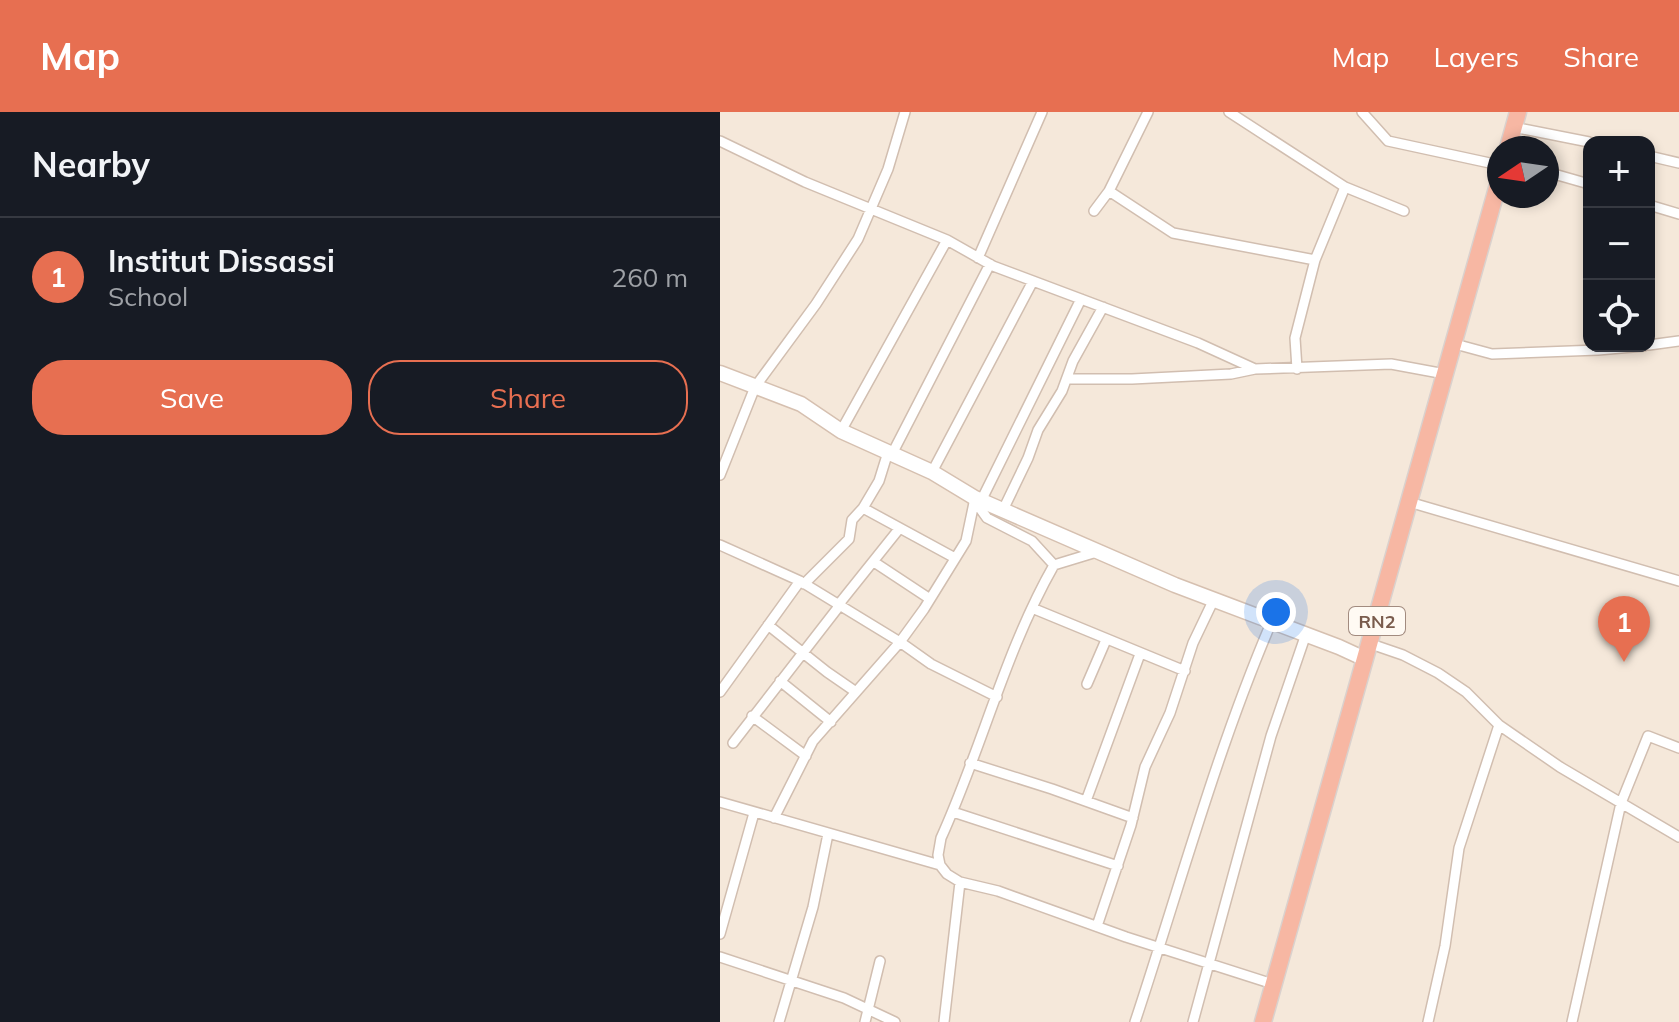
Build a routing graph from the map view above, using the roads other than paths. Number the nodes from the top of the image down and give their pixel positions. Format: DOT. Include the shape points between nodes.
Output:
graph roads {
  1 [pos="905,112"];
  2 [pos="1042,112"];
  3 [pos="1148,112"];
  4 [pos="1229,112"];
  5 [pos="1362,112"];
  6 [pos="1516,120"];
  7 [pos="1583,140"];
  8 [pos="720,141"];
  9 [pos="1655,157"];
  10 [pos="1487,162"];
  11 [pos="1679,163"];
  12 [pos="1559,175"];
  13 [pos="1583,182"];
  14 [pos="1345,187"];
  15 [pos="1109,191"];
  16 [pos="1655,207"];
  17 [pos="1492,208"];
  18 [pos="871,210"];
  19 [pos="1094,211"];
  20 [pos="1404,211"];
  21 [pos="1679,214"];
  22 [pos="947,240"];
  23 [pos="978,258"];
  24 [pos="1315,260"];
  25 [pos="990,264"];
  26 [pos="1033,281"];
  27 [pos="1081,299"];
  28 [pos="1103,307"];
  29 [pos="1679,341"];
  30 [pos="1455,344"];
  31 [pos="1655,345"];
  32 [pos="1583,351"];
  33 [pos="1255,369"];
  34 [pos="1297,369"];
  35 [pos="720,373"];
  36 [pos="1445,374"];
  37 [pos="1068,379"];
  38 [pos="755,387"];
  39 [pos="841,431"];
  40 [pos="890,453"];
  41 [pos="932,472"];
  42 [pos="720,475"];
  43 [pos="977,500"];
  44 [pos="1409,502"];
  45 [pos="863,508"];
  46 [pos="1003,510"];
  47 [pos="899,529"];
  48 [pos="720,545"];
  49 [pos="1100,551"];
  50 [pos="955,558"];
  51 [pos="874,562"];
  52 [pos="1054,565"];
  53 [pos="1679,581"];
  54 [pos="802,583"];
  55 [pos="930,599"];
  56 [pos="1214,599"];
  57 [pos="840,605"];
  58 [pos="1032,608"];
  59 [pos="1271,623"];
  60 [pos="768,625"];
  61 [pos="1306,634"];
  62 [pos="1106,640"];
  63 [pos="900,642"];
  64 [pos="1368,652"];
  65 [pos="803,653"];
  66 [pos="1140,654"];
  67 [pos="1185,671"];
  68 [pos="780,681"];
  69 [pos="1087,684"];
  70 [pos="720,692"];
  71 [pos="856,692"];
  72 [pos="997,697"];
  73 [pos="752,716"];
  74 [pos="831,722"];
  75 [pos="1499,725"];
  76 [pos="733,743"];
  77 [pos="1679,748"];
  78 [pos="806,756"];
  79 [pos="970,763"];
  80 [pos="1086,801"];
  81 [pos="720,802"];
  82 [pos="1621,803"];
  83 [pos="953,812"];
  84 [pos="754,813"];
  85 [pos="774,818"];
  86 [pos="1133,818"];
  87 [pos="828,834"];
  88 [pos="1679,837"];
  89 [pos="940,865"];
  90 [pos="1118,866"];
  91 [pos="960,882"];
  92 [pos="1097,926"];
  93 [pos="720,934"];
  94 [pos="1160,948"];
  95 [pos="720,957"];
  96 [pos="880,961"];
  97 [pos="1209,965"];
  98 [pos="793,981"];
  99 [pos="1273,984"];
  100 [pos="868,1010"];
  101 [pos="779,1022"];
  102 [pos="865,1022"];
  103 [pos="895,1022"];
  104 [pos="944,1022"];
  105 [pos="1135,1022"];
  106 [pos="1193,1022"];
  107 [pos="1263,1022"];
  108 [pos="1428,1022"];
  109 [pos="1572,1022"];
  1 -- 18 [label="street"];
  2 -- 23 [label="street"];
  3 -- 15 [label="street"];
  4 -- 14 [label="street"];
  5 -- 10 [label="street" via="1388,141"];
  6 -- 7 [label="street"];
  8 -- 18 [label="street"];
  9 -- 11 [label="street"];
  12 -- 13 [label="street"];
  14 -- 20 [label="street"];
  14 -- 24 [label="street"];
  15 -- 19 [label="street"];
  15 -- 24 [label="street" via="1173,233"];
  16 -- 21 [label="street"];
  17 -- 30 [label="highway, RN2"];
  18 -- 22 [label="street"];
  18 -- 38 [label="street" via="816,304"];
  22 -- 23 [label="street"];
  22 -- 39 [label="street"];
  23 -- 25 [label="street"];
  24 -- 34 [label="street" via="1295,338"];
  25 -- 26 [label="street"];
  25 -- 40 [label="street"];
  26 -- 27 [label="street"];
  26 -- 41 [label="street"];
  27 -- 28 [label="street"];
  27 -- 43 [label="street"];
  28 -- 33 [label="street"];
  28 -- 37 [label="street"];
  29 -- 31 [label="street"];
  30 -- 32 [label="street" via="1492,354"];
  30 -- 36 [label="highway, RN2"];
  33 -- 34 [label="street"];
  33 -- 37 [label="street"];
  34 -- 36 [label="street" via="1391,364"];
  35 -- 38 [label="street"];
  36 -- 44 [label="highway, RN2"];
  37 -- 46 [label="street" via="1038,430"];
  38 -- 39 [label="street" via="801,404"];
  38 -- 42 [label="street"];
  39 -- 40 [label="street"];
  40 -- 41 [label="street"];
  40 -- 45 [label="street"];
  41 -- 43 [label="street"];
  43 -- 46 [label="street"];
  43 -- 50 [label="street" via="966,541"];
  43 -- 52 [label="street" via="987,518 1032,541"];
  44 -- 53 [label="street"];
  44 -- 64 [label="highway, RN2"];
  45 -- 47 [label="street"];
  45 -- 54 [label="street" via="852,520 849,539"];
  46 -- 49 [label="street"];
  47 -- 50 [label="street"];
  47 -- 51 [label="street"];
  48 -- 54 [label="street"];
  49 -- 52 [label="street"];
  49 -- 56 [label="street"];
  50 -- 55 [label="street"];
  51 -- 55 [label="street"];
  51 -- 57 [label="street"];
  52 -- 58 [label="street"];
  54 -- 57 [label="street"];
  54 -- 60 [label="street"];
  55 -- 63 [label="street"];
  56 -- 59 [label="street"];
  56 -- 67 [label="street"];
  57 -- 63 [label="street"];
  57 -- 65 [label="street"];
  58 -- 62 [label="street"];
  58 -- 72 [label="street"];
  59 -- 61 [label="street"];
  59 -- 94 [label="street" via="1197,827"];
  60 -- 65 [label="street"];
  60 -- 70 [label="street"];
  61 -- 64 [label="street"];
  61 -- 97 [label="street" via="1271,736"];
  62 -- 66 [label="street"];
  62 -- 69 [label="street"];
  63 -- 71 [label="street"];
  63 -- 72 [label="street"];
  64 -- 75 [label="street" via="1403,655 1438,673"];
  64 -- 99 [label="highway, RN2"];
  65 -- 68 [label="street"];
  65 -- 71 [label="street"];
  66 -- 67 [label="street"];
  66 -- 80 [label="street"];
  67 -- 86 [label="street" via="1145,767"];
  68 -- 73 [label="street"];
  68 -- 74 [label="street"];
  71 -- 74 [label="street"];
  72 -- 79 [label="street"];
  73 -- 76 [label="street"];
  73 -- 78 [label="street"];
  74 -- 78 [label="street"];
  75 -- 82 [label="street"];
  75 -- 108 [label="street" via="1459,848"];
  77 -- 82 [label="street" via="1648,736"];
  78 -- 85 [label="street"];
  79 -- 80 [label="street"];
  79 -- 83 [label="street"];
  80 -- 86 [label="street"];
  81 -- 84 [label="street"];
  82 -- 88 [label="street"];
  82 -- 109 [label="street"];
  83 -- 89 [label="street" via="941,838"];
  83 -- 90 [label="street"];
  84 -- 85 [label="street"];
  84 -- 93 [label="street"];
  85 -- 87 [label="street"];
  86 -- 90 [label="street"];
  87 -- 89 [label="street"];
  87 -- 98 [label="street"];
  89 -- 91 [label="street"];
  90 -- 92 [label="street"];
  91 -- 92 [label="street"];
  91 -- 104 [label="street"];
  92 -- 94 [label="street"];
  94 -- 97 [label="street"];
  94 -- 105 [label="street"];
  95 -- 98 [label="street"];
  96 -- 100 [label="street"];
  97 -- 99 [label="street"];
  97 -- 106 [label="street"];
  98 -- 100 [label="street"];
  98 -- 101 [label="street"];
  99 -- 107 [label="highway, RN2"];
  100 -- 102 [label="street"];
  100 -- 103 [label="street"];
}
